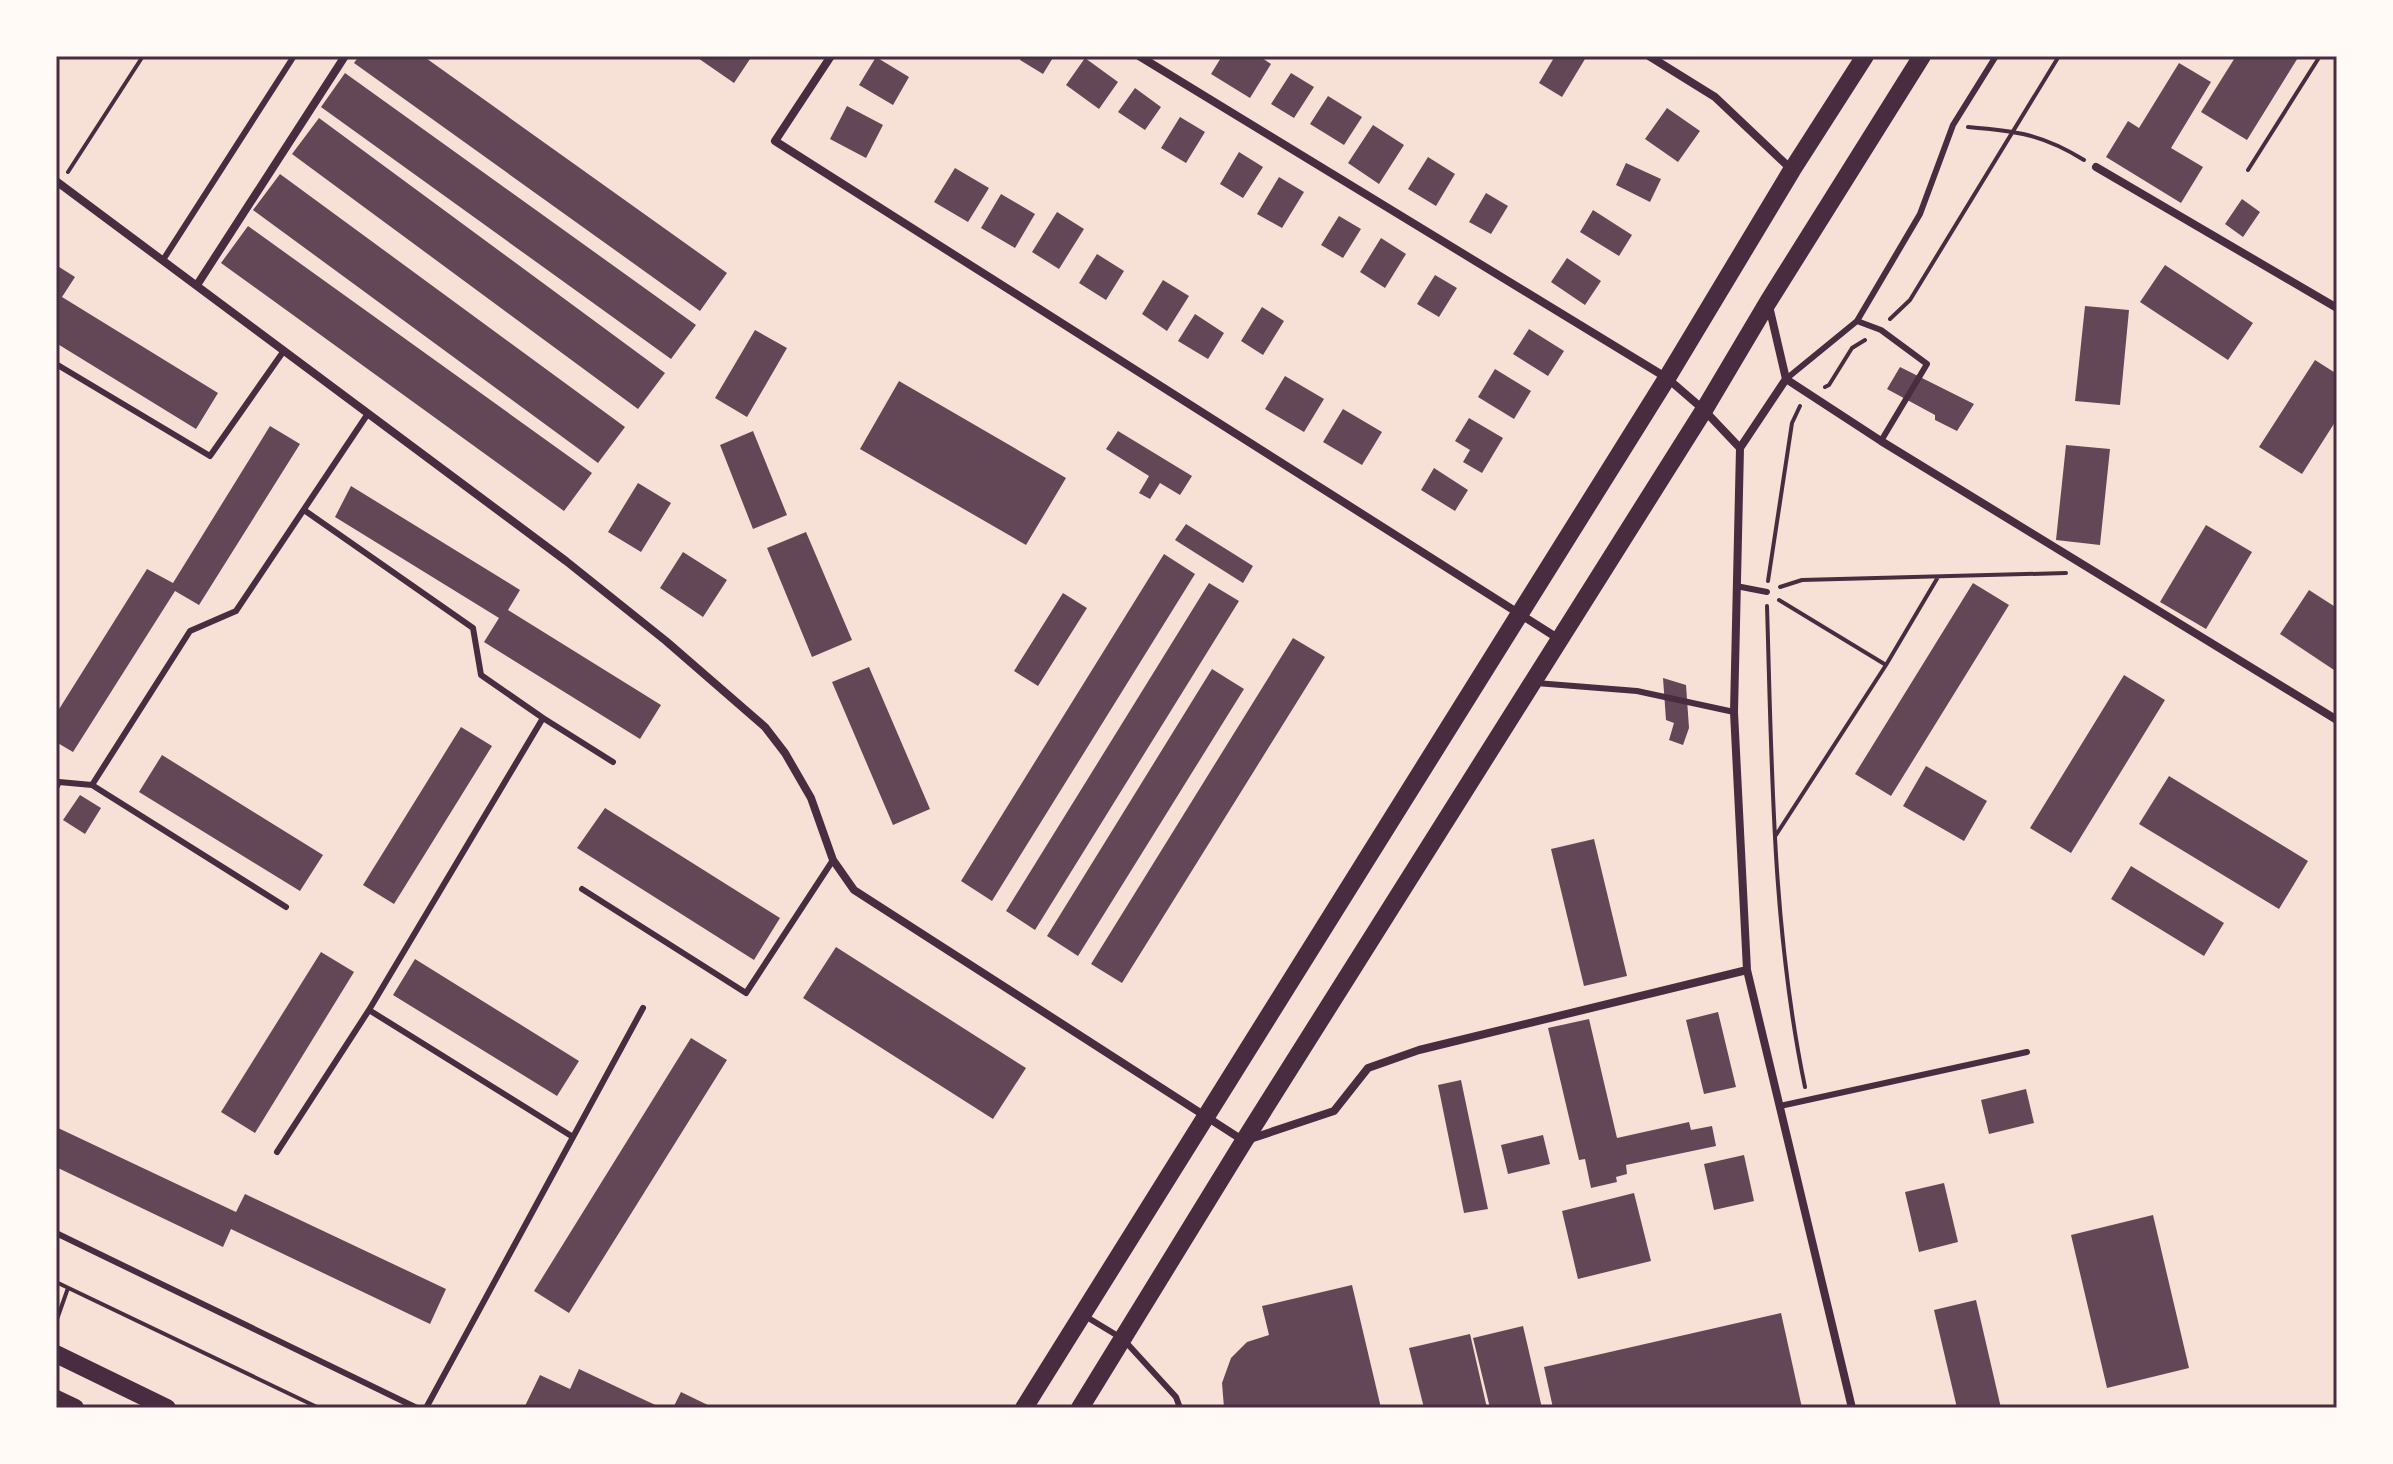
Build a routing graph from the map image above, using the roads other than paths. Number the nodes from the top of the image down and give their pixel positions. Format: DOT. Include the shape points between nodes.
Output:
graph roads {
  1 [pos="294,56"];
  2 [pos="345,56"];
  3 [pos="831,56"];
  4 [pos="1139,56"];
  5 [pos="1649,56"];
  6 [pos="1865,56"];
  7 [pos="1922,56"];
  8 [pos="1996,56"];
  9 [pos="2096,167"];
  10 [pos="1792,170"];
  11 [pos="58,182"];
  12 [pos="163,260"];
  13 [pos="197,285"];
  14 [pos="1768,302"];
  15 [pos="2337,308"];
  16 [pos="1857,321"];
  17 [pos="283,352"];
  18 [pos="56,364"];
  19 [pos="1667,378"];
  20 [pos="1786,379"];
  21 [pos="1704,410"];
  22 [pos="367,415"];
  23 [pos="1881,441"];
  24 [pos="1740,448"];
  25 [pos="304,510"];
  26 [pos="1736,586"];
  27 [pos="1767,592"];
  28 [pos="1519,614"];
  29 [pos="1559,640"];
  30 [pos="1533,683"];
  31 [pos="1734,712"];
  32 [pos="543,718"];
  33 [pos="2337,720"];
  34 [pos="613,762"];
  35 [pos="92,785"];
  36 [pos="56,788"];
  37 [pos="833,860"];
  38 [pos="582,889"];
  39 [pos="286,907"];
  40 [pos="1747,970"];
  41 [pos="643,1008"];
  42 [pos="369,1010"];
  43 [pos="2027,1052"];
  44 [pos="1780,1106"];
  45 [pos="1204,1117"];
  46 [pos="573,1137"];
  47 [pos="1244,1141"];
  48 [pos="277,1152"];
  49 [pos="56,1233"];
  50 [pos="1082,1314"];
  51 [pos="1123,1339"];
  52 [pos="56,1354"];
  53 [pos="56,1399"];
  54 [pos="75,1408"];
  55 [pos="167,1408"];
  56 [pos="417,1408"];
  57 [pos="426,1408"];
  58 [pos="1024,1408"];
  59 [pos="1080,1408"];
  60 [pos="1180,1408"];
  61 [pos="1852,1408"];
  1 -- 12 [label="lane"];
  2 -- 13 [label="street"];
  3 -- 28 [label="street" via="775,141"];
  4 -- 19 [label="street"];
  5 -- 10 [label="street" via="1715,97"];
  6 -- 10 [label="main road"];
  7 -- 14 [label="main road"];
  8 -- 16 [label="lane" via="1953,125 1920,214"];
  9 -- 15 [label="street"];
  10 -- 19 [label="main road"];
  11 -- 12 [label="street"];
  12 -- 13 [label="street"];
  13 -- 17 [label="street"];
  14 -- 20 [label="street"];
  14 -- 21 [label="main road"];
  16 -- 20 [label="lane"];
  16 -- 23 [label="lane" via="1881,330 1927,364"];
  17 -- 18 [label="lane" via="210,456"];
  17 -- 22 [label="street"];
  19 -- 21 [label="street"];
  19 -- 28 [label="main road"];
  20 -- 23 [label="street"];
  20 -- 24 [label="street"];
  21 -- 24 [label="street"];
  21 -- 29 [label="main road"];
  22 -- 25 [label="lane"];
  22 -- 37 [label="street" via="566,561 765,727 811,798"];
  23 -- 33 [label="street"];
  24 -- 26 [label="street"];
  25 -- 32 [label="lane" via="473,628 481,675"];
  25 -- 35 [label="lane" via="236,611 190,631"];
  26 -- 27 [label="lane"];
  26 -- 31 [label="street"];
  28 -- 29 [label="street"];
  28 -- 45 [label="main road"];
  29 -- 30 [label="main road"];
  30 -- 31 [label="lane" via="1637,691"];
  30 -- 47 [label="main road"];
  31 -- 40 [label="street"];
  32 -- 34 [label="lane"];
  32 -- 42 [label="lane"];
  35 -- 36 [label="lane" via="59,782"];
  35 -- 39 [label="lane"];
  37 -- 38 [label="lane" via="746,993"];
  37 -- 45 [label="street" via="865,898"];
  40 -- 44 [label="street"];
  40 -- 47 [label="street" via="1419,1050 1368,1068 1334,1111"];
  41 -- 46 [label="lane"];
  42 -- 46 [label="lane"];
  42 -- 48 [label="lane"];
  43 -- 44 [label="lane"];
  44 -- 61 [label="street"];
  45 -- 47 [label="street"];
  45 -- 50 [label="main road"];
  46 -- 57 [label="lane"];
  47 -- 51 [label="main road"];
  49 -- 56 [label="lane"];
  50 -- 51 [label="lane"];
  50 -- 58 [label="main road"];
  51 -- 59 [label="main road"];
  51 -- 60 [label="lane"];
  52 -- 55 [label="main road"];
  53 -- 54 [label="main road"];
}
